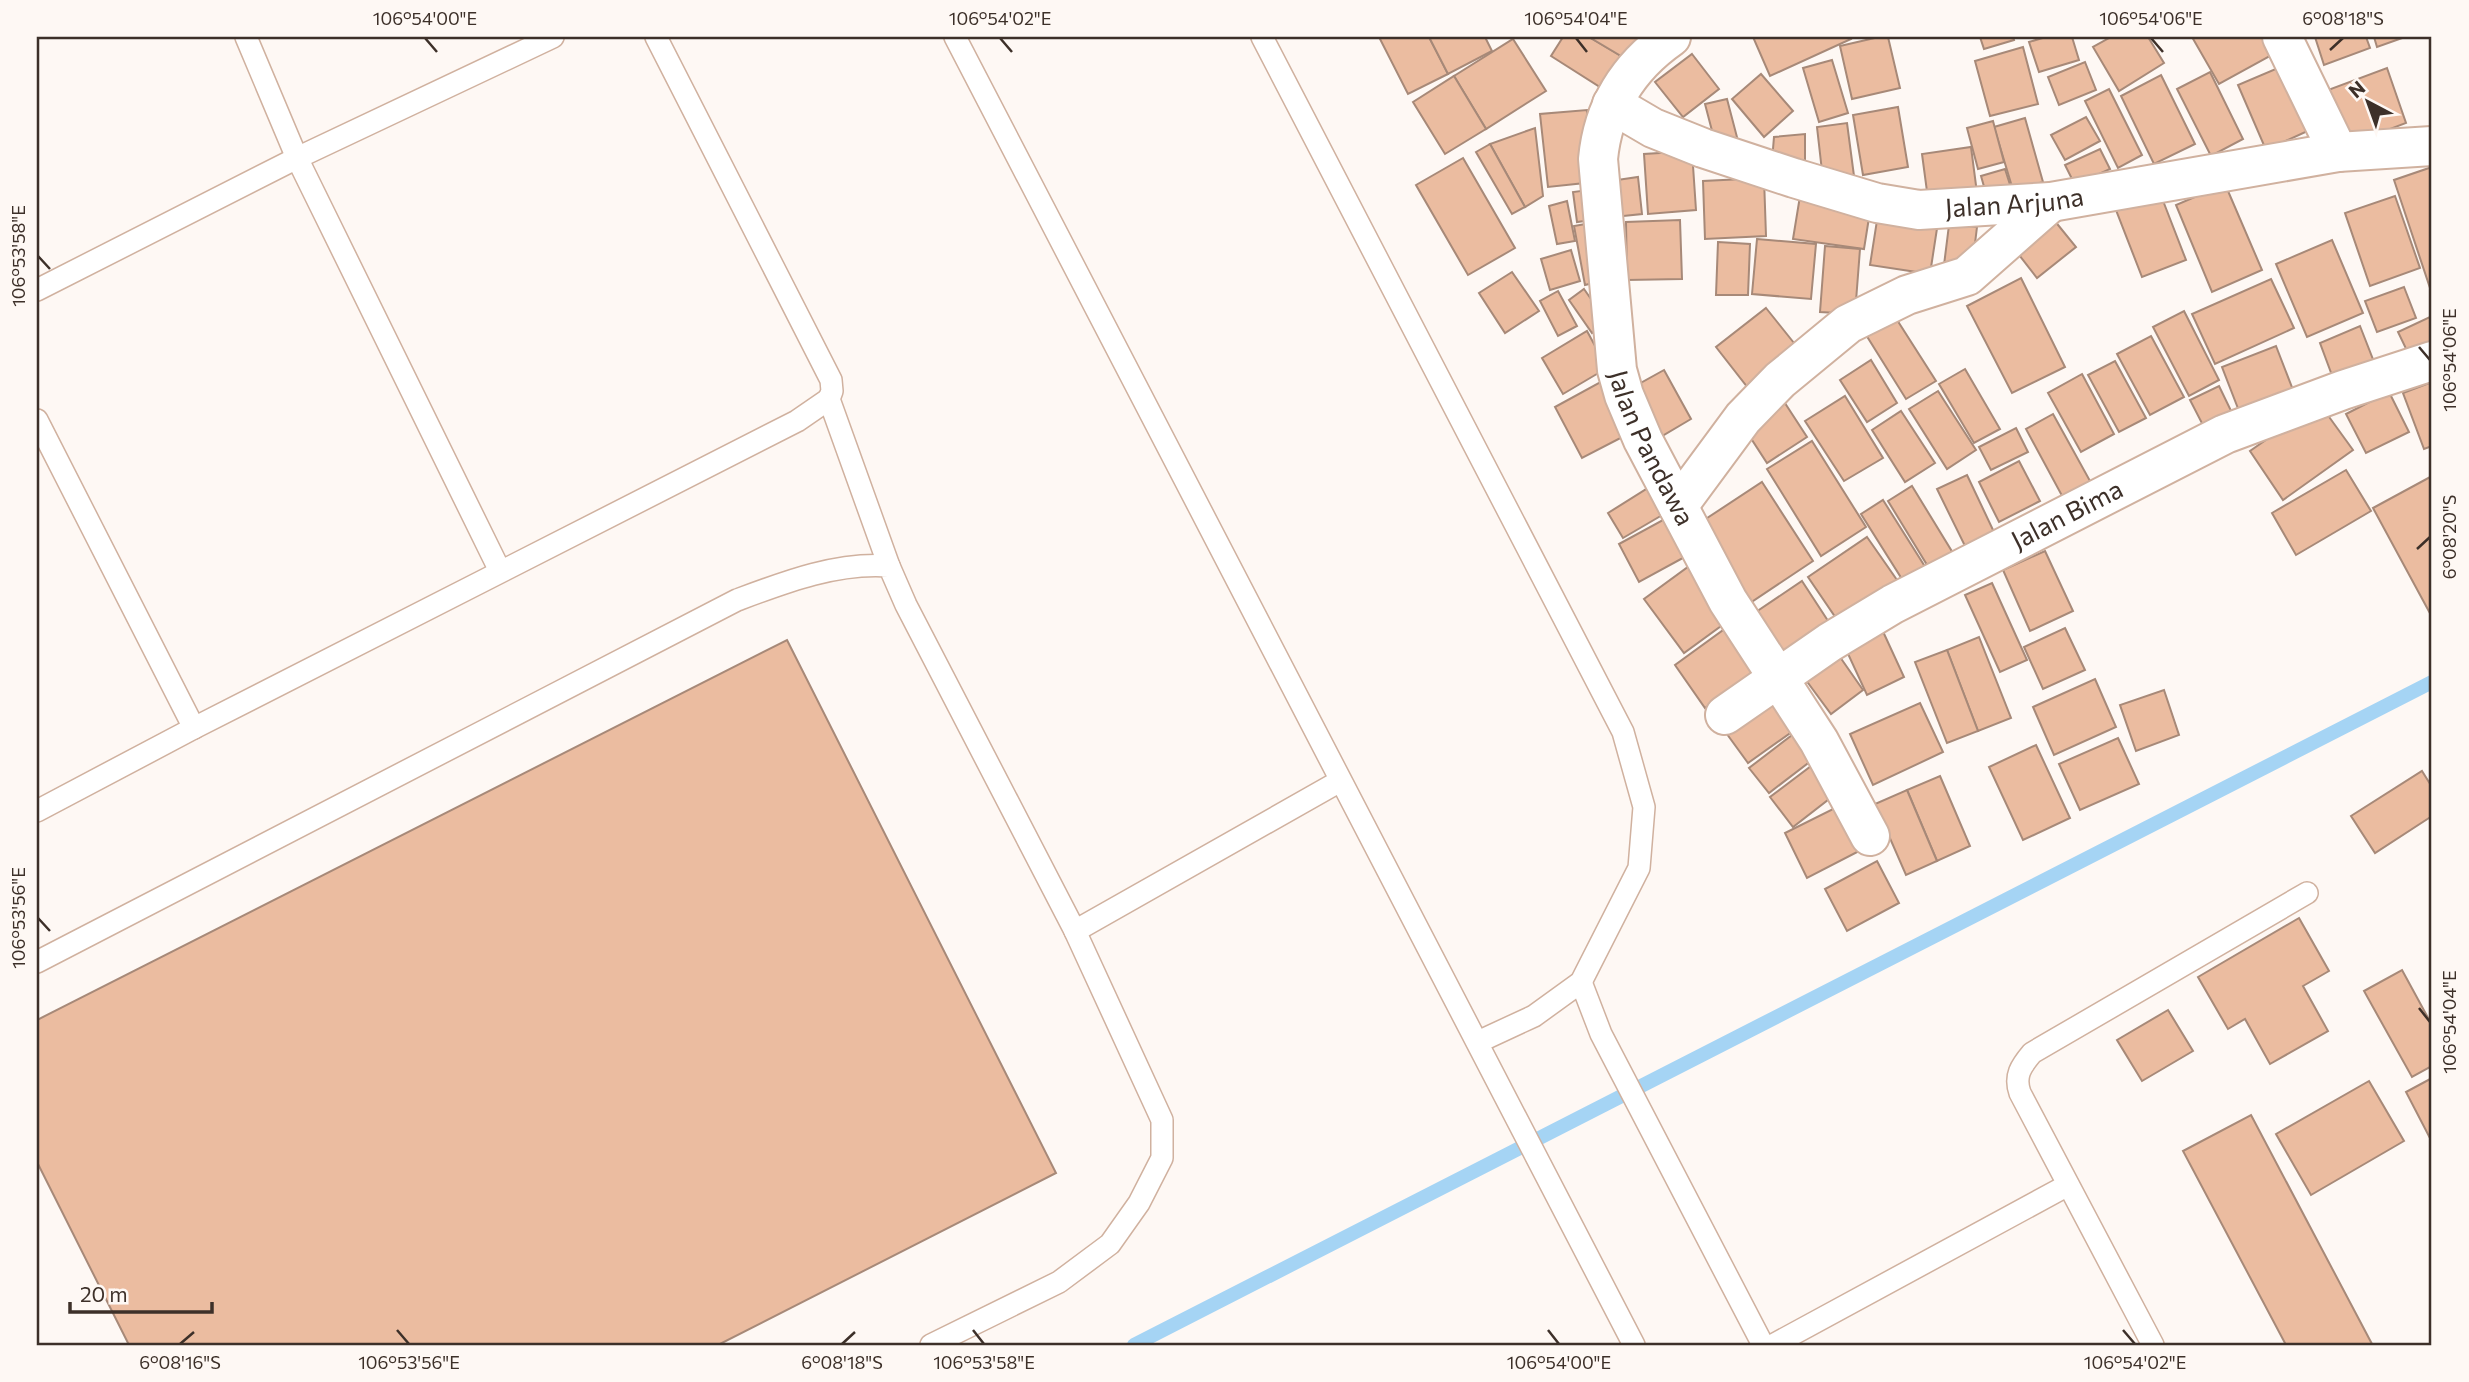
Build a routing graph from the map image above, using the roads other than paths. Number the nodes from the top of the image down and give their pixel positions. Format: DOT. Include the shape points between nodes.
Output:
graph roads {
  1 [pos="246,37"];
  2 [pos="553,37"];
  3 [pos="656,37"];
  4 [pos="955,37"];
  5 [pos="1262,37"];
  6 [pos="1671,37"];
  7 [pos="2282,37"];
  8 [pos="1612,104"];
  9 [pos="2432,146"];
  10 [pos="2338,152"];
  11 [pos="297,158"];
  12 [pos="2051,202"];
  13 [pos="37,290"];
  14 [pos="2432,361"];
  15 [pos="829,399"];
  16 [pos="37,420"];
  17 [pos="1678,506"];
  18 [pos="888,566"];
  19 [pos="500,571"];
  20 [pos="1778,676"];
  21 [pos="1725,715"];
  22 [pos="194,728"];
  23 [pos="1340,781"];
  24 [pos="37,811"];
  25 [pos="1870,836"];
  26 [pos="2306,894"];
  27 [pos="1075,931"];
  28 [pos="37,962"];
  29 [pos="1581,982"];
  30 [pos="1482,1051"];
  31 [pos="2068,1185"];
  32 [pos="931,1345"];
  33 [pos="1634,1345"];
  34 [pos="1763,1345"];
  35 [pos="1773,1345"];
  36 [pos="2153,1345"];
  1 -- 11 [label="lane"];
  2 -- 11 [label="lane"];
  3 -- 15 [label="lane" via="831,380"];
  4 -- 23 [label="lane"];
  5 -- 29 [label="lane" via="1623,732 1644,807 1639,868"];
  6 -- 8 [label="street, Jalan Pandawa" via="1636,69"];
  7 -- 10 [label="street"];
  8 -- 12 [label="street, Jalan Arjuna" via="1653,128 1703,148 1877,203 1919,210"];
  8 -- 17 [label="street, Jalan Pandawa" via="1601,133 1598,159 1617,370 1643,440"];
  9 -- 10 [label="street, Jalan Arjuna"];
  10 -- 12 [label="street, Jalan Arjuna"];
  11 -- 13 [label="lane"];
  11 -- 19 [label="lane"];
  12 -- 17 [label="street" via="1967,276 1907,295 1848,324 1828,340 1743,418"];
  14 -- 20 [label="street, Jalan Bima" via="2225,434 1893,604"];
  15 -- 18 [label="lane"];
  15 -- 19 [label="lane" via="797,421"];
  16 -- 22 [label="lane"];
  17 -- 20 [label="street, Jalan Pandawa" via="1728,601"];
  18 -- 27 [label="lane"];
  18 -- 28 [label="lane" via="866,564 825,572 737,600"];
  19 -- 22 [label="lane"];
  20 -- 21 [label="street, Jalan Bima"];
  20 -- 25 [label="street, Jalan Pandawa"];
  22 -- 24 [label="lane"];
  23 -- 27 [label="lane"];
  23 -- 30 [label="lane"];
  26 -- 31 [label="lane" via="2032,1053 2022,1064 2017,1077 2020,1093"];
  27 -- 32 [label="lane" via="1162,1120 1162,1158 1111,1244 1059,1282"];
  29 -- 30 [label="lane"];
  29 -- 34 [label="lane" via="1601,1034"];
  30 -- 33 [label="lane"];
  31 -- 35 [label="lane"];
  31 -- 36 [label="lane"];
}
